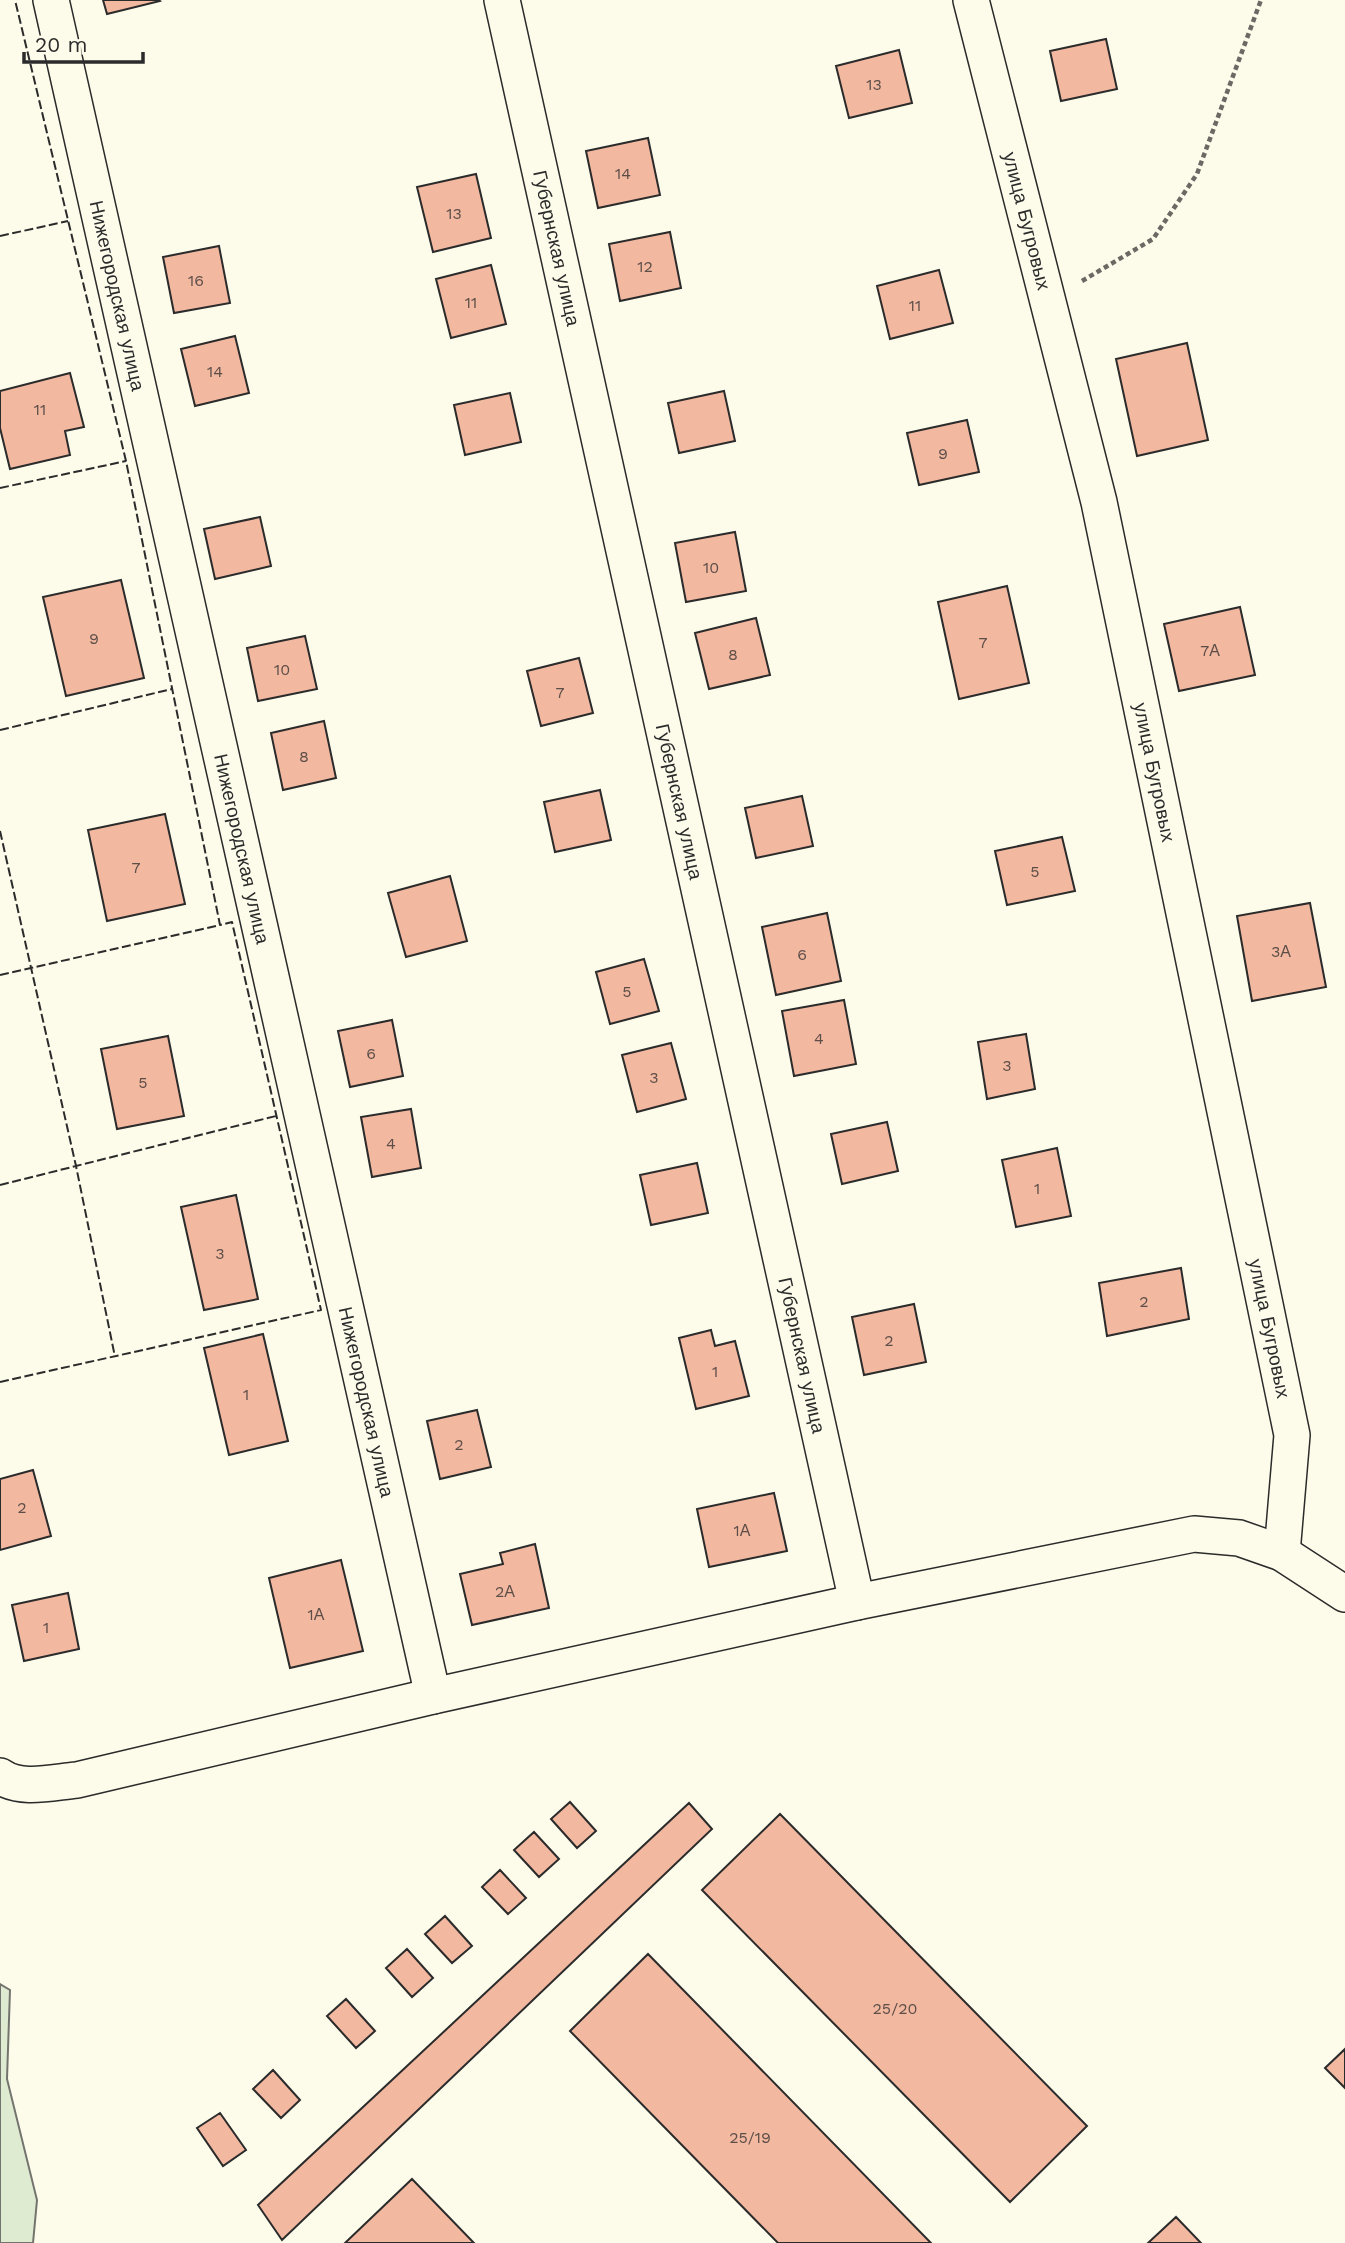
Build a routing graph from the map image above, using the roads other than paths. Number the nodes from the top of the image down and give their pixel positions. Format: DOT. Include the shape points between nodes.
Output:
graph roads {
  1 [pos="51,0"];
  2 [pos="502,0"];
  3 [pos="971,0"];
  4 [pos="1282,1553"];
  5 [pos="1345,1594"];
  6 [pos="857,1602"];
  7 [pos="433,1696"];
  8 [pos="2,1778"];
  1 -- 7 [label="street, Нижегородская улица"];
  2 -- 6 [label="street, Губернская улица"];
  3 -- 4 [label="street, улица Бугровых" via="1100,502 1292,1434"];
  4 -- 5 [label="street"];
  4 -- 6 [label="street" via="1239,1538 1194,1534"];
  6 -- 7 [label="street"];
  7 -- 8 [label="street" via="77,1780 25,1784"];
}
